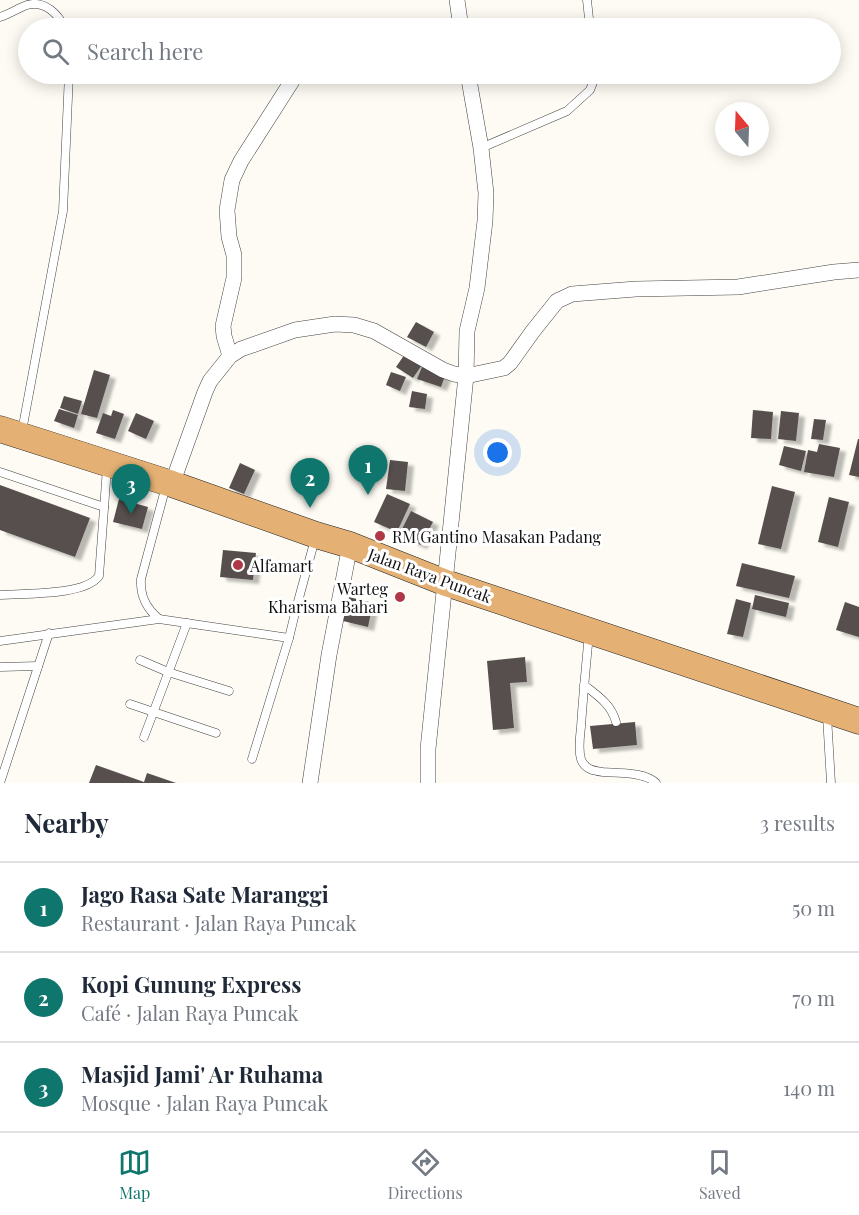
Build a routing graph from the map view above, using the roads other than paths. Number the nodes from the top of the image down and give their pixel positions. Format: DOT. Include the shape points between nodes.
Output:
graph roads {
  1 [pos="457,0"];
  2 [pos="587,0"];
  3 [pos="0,17"];
  4 [pos="59,18"];
  5 [pos="460,18"];
  6 [pos="589,18"];
  7 [pos="69,84"];
  8 [pos="290,84"];
  9 [pos="470,84"];
  10 [pos="592,84"];
  11 [pos="481,148"];
  12 [pos="859,270"];
  13 [pos="230,356"];
  14 [pos="466,376"];
  15 [pos="10,433"];
  16 [pos="107,463"];
  17 [pos="0,472"];
  18 [pos="170,483"];
  19 [pos="104,507"];
  20 [pos="316,535"];
  21 [pos="350,545"];
  22 [pos="446,583"];
  23 [pos="0,595"];
  24 [pos="159,619"];
  25 [pos="187,623"];
  26 [pos="589,630"];
  27 [pos="49,633"];
  28 [pos="289,638"];
  29 [pos="0,641"];
  30 [pos="140,660"];
  31 [pos="38,666"];
  32 [pos="0,667"];
  33 [pos="168,672"];
  34 [pos="584,685"];
  35 [pos="229,691"];
  36 [pos="130,704"];
  37 [pos="827,711"];
  38 [pos="153,713"];
  39 [pos="859,721"];
  40 [pos="616,722"];
  41 [pos="216,733"];
  42 [pos="144,737"];
  43 [pos="252,759"];
  44 [pos="0,783"];
  45 [pos="310,783"];
  46 [pos="428,783"];
  47 [pos="657,783"];
  48 [pos="831,783"];
  1 -- 5 [label="street"];
  2 -- 6 [label="lane"];
  3 -- 4 [label="lane" via="29,4 40,4"];
  7 -- 15 [label="lane" via="63,211"];
  8 -- 13 [label="street" via="232,180 227,210 234,278 224,317"];
  9 -- 11 [label="street"];
  10 -- 11 [label="lane" via="567,111"];
  11 -- 14 [label="street" via="485,221 467,331"];
  12 -- 14 [label="street" via="738,287 572,294 557,301 504,368"];
  13 -- 14 [label="street" via="295,330 354,325 374,331 443,370"];
  13 -- 18 [label="street" via="210,381"];
  14 -- 22 [label="street"];
  15 -- 16 [label="highway, Jalan Raya Puncak"];
  16 -- 18 [label="highway, Jalan Raya Puncak"];
  16 -- 19 [label="lane"];
  17 -- 19 [label="lane"];
  18 -- 20 [label="highway, Jalan Raya Puncak"];
  18 -- 24 [label="lane" via="140,589 150,612"];
  19 -- 23 [label="lane" via="99,576 95,582 50,593"];
  20 -- 21 [label="highway, Jalan Raya Puncak"];
  20 -- 28 [label="lane"];
  21 -- 22 [label="highway, Jalan Raya Puncak"];
  21 -- 45 [label="street"];
  22 -- 26 [label="highway, Jalan Raya Puncak"];
  22 -- 46 [label="street" via="428,749"];
  24 -- 25 [label="lane"];
  24 -- 27 [label="lane"];
  25 -- 28 [label="lane"];
  25 -- 33 [label="lane"];
  26 -- 34 [label="lane"];
  26 -- 37 [label="highway, Jalan Raya Puncak"];
  27 -- 29 [label="lane"];
  27 -- 31 [label="lane"];
  28 -- 43 [label="lane"];
  30 -- 33 [label="lane"];
  31 -- 32 [label="lane"];
  31 -- 44 [label="lane"];
  33 -- 35 [label="lane"];
  33 -- 38 [label="lane"];
  34 -- 40 [label="lane" via="607,704"];
  34 -- 47 [label="lane" via="580,745 584,765 593,770 642,776"];
  36 -- 38 [label="lane"];
  37 -- 39 [label="highway, Jalan Raya Puncak"];
  37 -- 48 [label="lane"];
  38 -- 41 [label="lane"];
  38 -- 42 [label="lane"];
}
